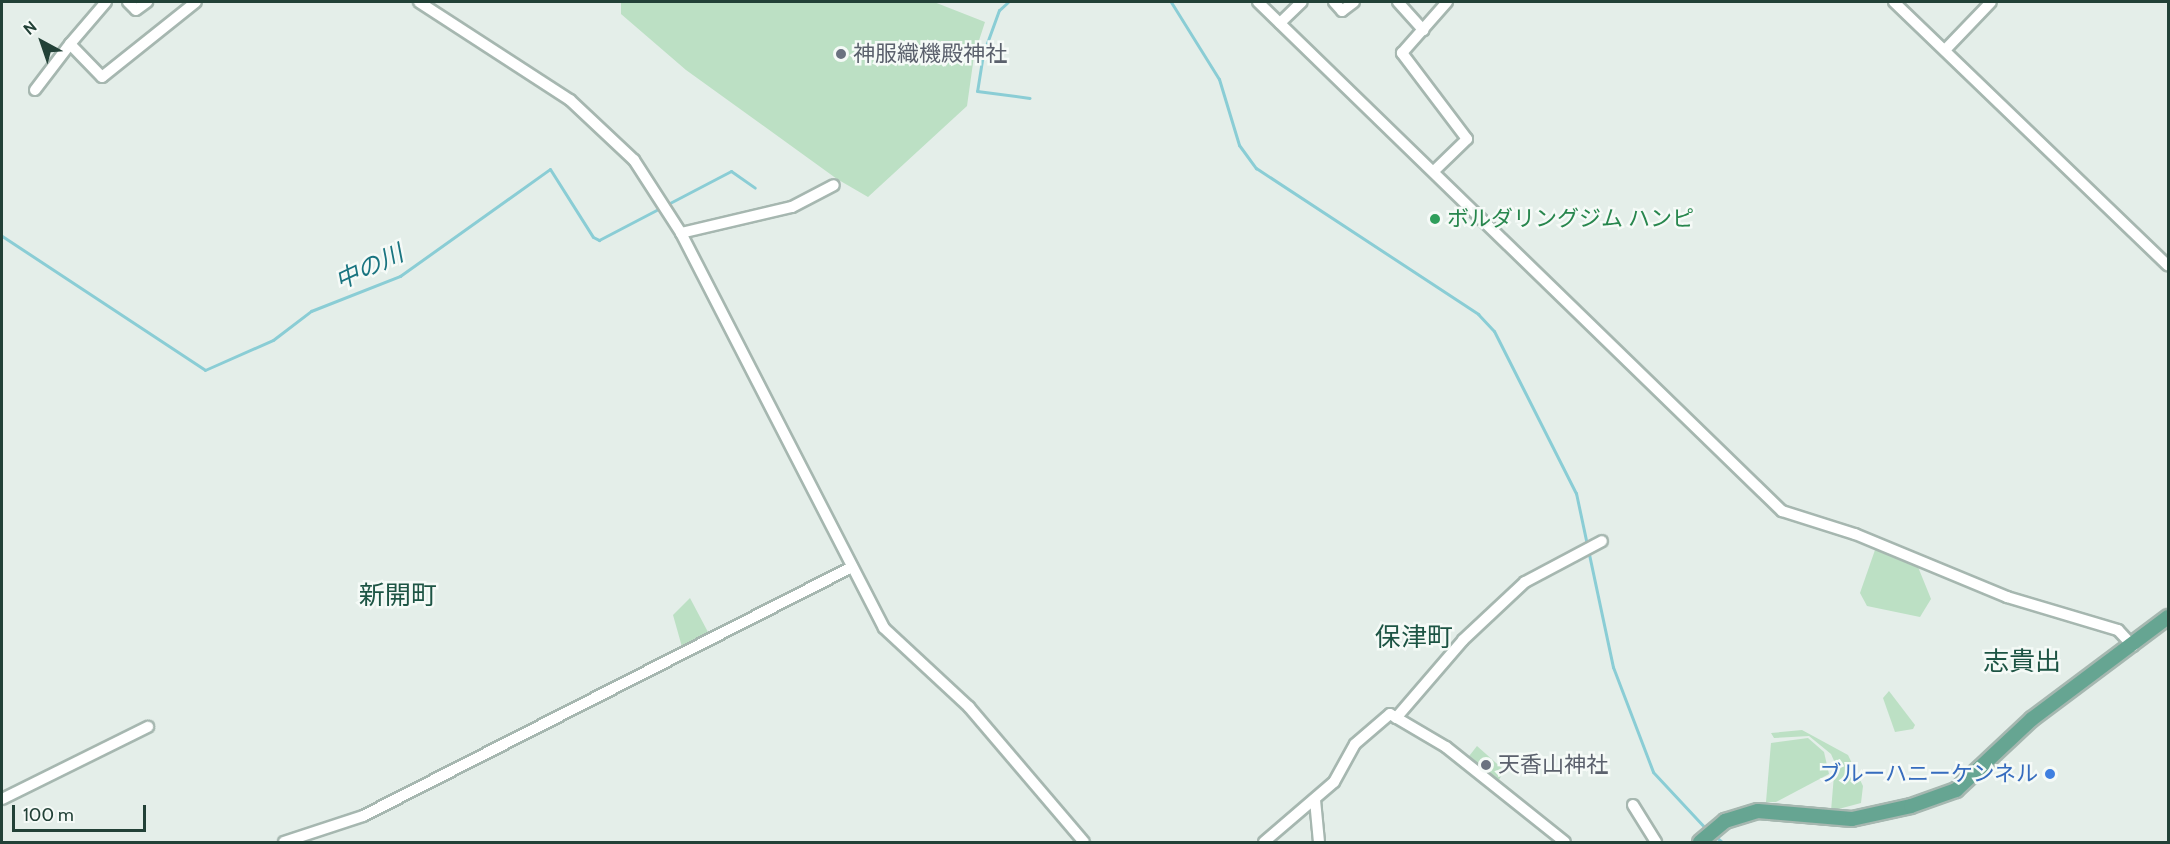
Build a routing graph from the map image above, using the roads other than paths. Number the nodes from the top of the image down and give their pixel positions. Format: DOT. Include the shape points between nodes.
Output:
graph roads {
  1 [pos="105,2"];
  2 [pos="128,2"];
  3 [pos="147,2"];
  4 [pos="181,2"];
  5 [pos="196,2"];
  6 [pos="419,2"];
  7 [pos="1258,2"];
  8 [pos="1302,2"];
  9 [pos="1334,2"];
  10 [pos="1354,2"];
  11 [pos="1398,2"];
  12 [pos="1448,2"];
  13 [pos="1894,2"];
  14 [pos="1990,2"];
  15 [pos="188,12"];
  16 [pos="1280,23"];
  17 [pos="1423,30"];
  18 [pos="70,44"];
  19 [pos="1945,50"];
  20 [pos="35,90"];
  21 [pos="1434,171"];
  22 [pos="834,185"];
  23 [pos="681,233"];
  24 [pos="2169,266"];
  25 [pos="1593,544"];
  26 [pos="852,567"];
  27 [pos="2169,616"];
  28 [pos="2133,646"];
  29 [pos="1396,718"];
  30 [pos="148,727"];
  31 [pos="2,799"];
  32 [pos="1315,800"];
  33 [pos="1633,806"];
  34 [pos="1706,836"];
  35 [pos="284,843"];
  36 [pos="1084,843"];
  37 [pos="1264,843"];
  38 [pos="1319,843"];
  39 [pos="1565,843"];
  40 [pos="1656,843"];
  1 -- 18 [label="street"];
  2 -- 3 [label="street" via="136,10"];
  4 -- 15 [label="street"];
  5 -- 15 [label="street"];
  6 -- 23 [label="street" via="598,123 666,207"];
  7 -- 16 [label="street"];
  8 -- 16 [label="street"];
  9 -- 10 [label="street" via="1342,11"];
  11 -- 17 [label="street"];
  12 -- 17 [label="street"];
  13 -- 19 [label="street"];
  14 -- 19 [label="street"];
  15 -- 18 [label="street" via="102,77"];
  16 -- 21 [label="street"];
  17 -- 21 [label="street" via="1402,52 1467,139"];
  18 -- 20 [label="street"];
  19 -- 24 [label="street"];
  21 -- 28 [label="street" via="1782,511 1855,534 2007,597 2118,630"];
  22 -- 23 [label="street" via="792,207 733,224"];
  23 -- 26 [label="street"];
  25 -- 29 [label="street" via="1539,572 1501,604"];
  26 -- 35 [label="street" via="363,816"];
  26 -- 36 [label="street" via="889,635 969,707"];
  27 -- 28 [label="main road"];
  28 -- 34 [label="main road" via="2032,719 1969,781 1945,795 1852,819 1758,811"];
  29 -- 32 [label="street" via="1390,714 1355,744 1342,772"];
  29 -- 39 [label="street" via="1446,747"];
  30 -- 31 [label="street"];
  32 -- 37 [label="street"];
  32 -- 38 [label="street"];
  33 -- 40 [label="street"];
}
